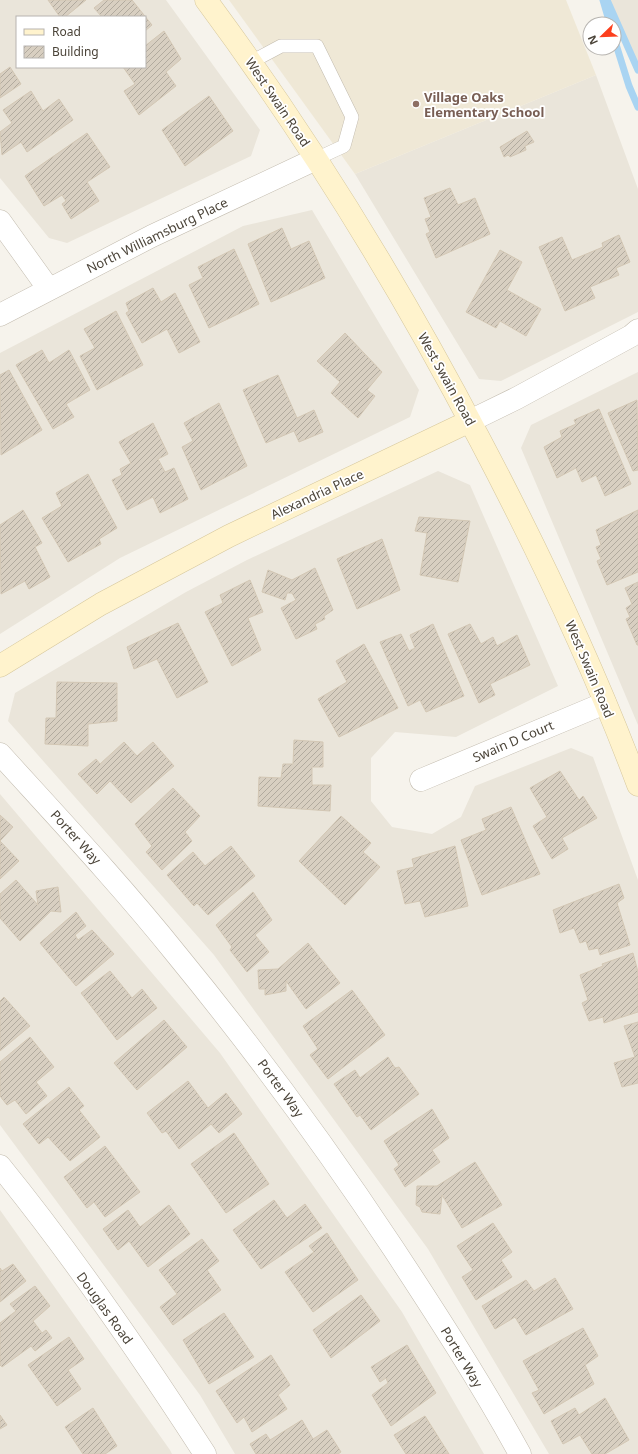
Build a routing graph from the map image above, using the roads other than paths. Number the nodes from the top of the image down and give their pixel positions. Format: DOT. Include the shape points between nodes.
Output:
graph roads {
  1 [pos="206,0"];
  2 [pos="251,62"];
  3 [pos="316,159"];
  4 [pos="0,220"];
  5 [pos="48,288"];
  6 [pos="0,315"];
  7 [pos="638,330"];
  8 [pos="470,421"];
  9 [pos="0,666"];
  10 [pos="604,703"];
  11 [pos="0,754"];
  12 [pos="421,780"];
  13 [pos="638,785"];
  14 [pos="0,1166"];
  15 [pos="205,1454"];
  16 [pos="520,1454"];
  1 -- 2 [label="street, West Swain Road"];
  2 -- 3 [label="street, West Swain Road"];
  2 -- 3 [label="lane" via="281,46 317,46 352,117 344,146"];
  3 -- 5 [label="street, North Williamsburg Place"];
  3 -- 8 [label="street, West Swain Road" via="373,248"];
  4 -- 5 [label="street"];
  5 -- 6 [label="street, North Williamsburg Place"];
  7 -- 8 [label="street, Alexandria Place" via="517,398"];
  8 -- 9 [label="street, Alexandria Place" via="229,536 101,604"];
  8 -- 10 [label="street, West Swain Road" via="537,551"];
  10 -- 12 [label="street, Swain D Court"];
  10 -- 13 [label="street, West Swain Road"];
  11 -- 16 [label="street, Porter Way" via="90,852 176,953 276,1081 366,1207 429,1303"];
  14 -- 15 [label="street, Douglas Road" via="152,1372"];
}
